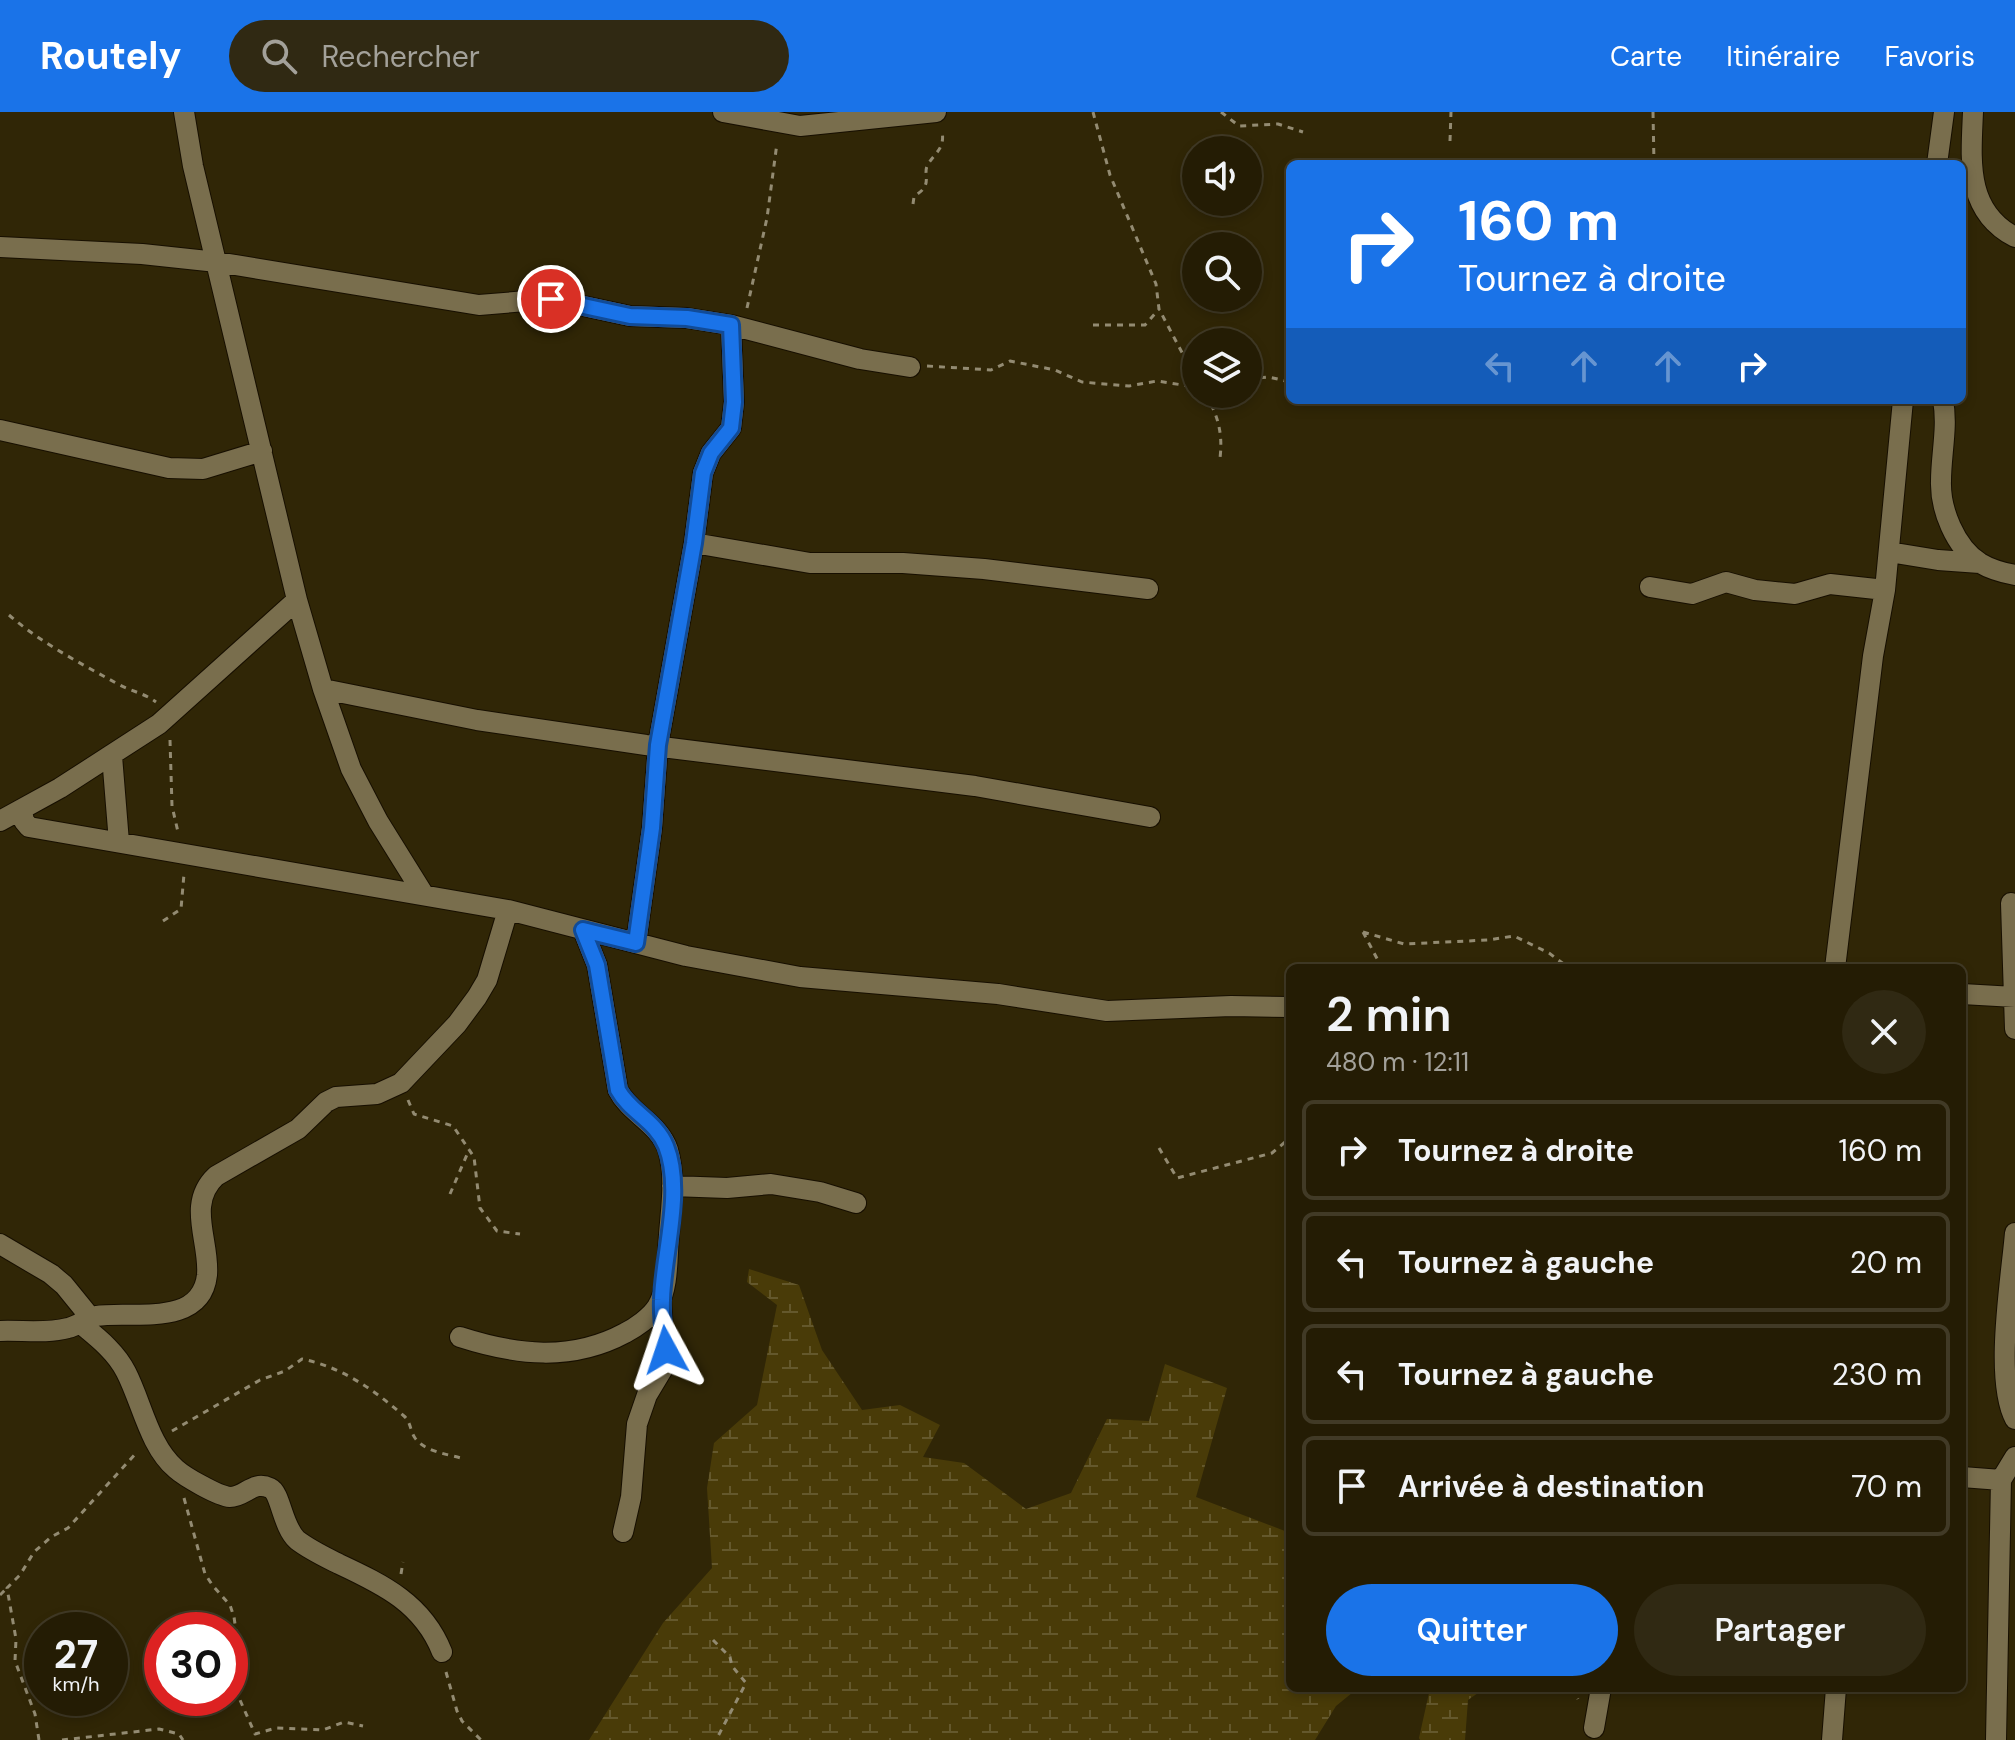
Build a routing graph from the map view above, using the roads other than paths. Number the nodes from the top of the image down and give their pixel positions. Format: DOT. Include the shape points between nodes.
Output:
graph roads {
  1 [pos="184,112"];
  2 [pos="723,112"];
  3 [pos="1944,112"];
  4 [pos="1973,112"];
  5 [pos="934,113"];
  6 [pos="1938,160"];
  7 [pos="1966,170"];
  8 [pos="2015,237"];
  9 [pos="0,247"];
  10 [pos="217,262"];
  11 [pos="737,326"];
  12 [pos="910,367"];
  13 [pos="1903,404"];
  14 [pos="1944,404"];
  15 [pos="0,430"];
  16 [pos="262,451"];
  17 [pos="694,543"];
  18 [pos="1889,552"];
  19 [pos="1980,563"];
  20 [pos="2015,575"];
  21 [pos="1650,587"];
  22 [pos="1148,589"];
  23 [pos="1885,590"];
  24 [pos="297,600"];
  25 [pos="323,689"];
  26 [pos="658,745"];
  27 [pos="112,756"];
  28 [pos="22,811"];
  29 [pos="1150,817"];
  30 [pos="0,821"];
  31 [pos="119,842"];
  32 [pos="424,895"];
  33 [pos="2011,903"];
  34 [pos="508,910"];
  35 [pos="583,930"];
  36 [pos="636,943"];
  37 [pos="1835,964"];
  38 [pos="1966,994"];
  39 [pos="2014,997"];
  40 [pos="1286,1007"];
  41 [pos="2015,1029"];
  42 [pos="672,1186"];
  43 [pos="856,1203"];
  44 [pos="2015,1233"];
  45 [pos="0,1244"];
  46 [pos="661,1299"];
  47 [pos="86,1320"];
  48 [pos="0,1331"];
  49 [pos="460,1337"];
  50 [pos="2015,1419"];
  51 [pos="2015,1457"];
  52 [pos="1966,1477"];
  53 [pos="2001,1480"];
  54 [pos="623,1532"];
  55 [pos="442,1652"];
  56 [pos="1600,1692"];
  57 [pos="1836,1692"];
  58 [pos="1594,1728"];
  59 [pos="1832,1740"];
  60 [pos="1996,1740"];
  1 -- 10 [label="street"];
  2 -- 5 [label="street" via="811,126"];
  3 -- 6 [label="street"];
  4 -- 7 [label="street"];
  7 -- 8 [label="street" via="1988,213"];
  9 -- 10 [label="street"];
  10 -- 11 [label="street" via="479,305 551,299 638,317"];
  10 -- 16 [label="street"];
  11 -- 12 [label="street"];
  11 -- 17 [label="street" via="731,428 703,473"];
  13 -- 18 [label="street"];
  14 -- 19 [label="street" via="1942,498 1956,536"];
  15 -- 16 [label="street" via="178,469 203,469"];
  16 -- 24 [label="street"];
  17 -- 22 [label="street" via="810,563 984,569"];
  17 -- 26 [label="street"];
  18 -- 19 [label="street"];
  18 -- 23 [label="street"];
  19 -- 20 [label="street"];
  21 -- 23 [label="street" via="1692,594 1726,582 1795,594 1830,584"];
  23 -- 37 [label="street"];
  24 -- 25 [label="street"];
  24 -- 27 [label="street" via="166,719"];
  25 -- 26 [label="street" via="477,720"];
  25 -- 32 [label="street" via="351,769"];
  26 -- 29 [label="street" via="975,786"];
  26 -- 36 [label="street"];
  27 -- 28 [label="street"];
  27 -- 31 [label="street"];
  28 -- 30 [label="street"];
  28 -- 31 [label="street" via="29,827"];
  31 -- 32 [label="street"];
  32 -- 34 [label="street"];
  33 -- 39 [label="street"];
  34 -- 35 [label="street"];
  34 -- 47 [label="street" via="477,997 401,1083 377,1094 326,1102 298,1129 208,1183 200,1209 207,1279 198,1297 154,1316"];
  35 -- 36 [label="street"];
  35 -- 42 [label="street" via="597,965 618,1090 665,1143"];
  36 -- 40 [label="street" via="800,977 998,994 1107,1011"];
  38 -- 39 [label="street"];
  39 -- 41 [label="street"];
  42 -- 43 [label="street" via="771,1184"];
  42 -- 46 [label="street"];
  44 -- 50 [label="street" via="2006,1345 2007,1405"];
  45 -- 47 [label="street" via="64,1285"];
  46 -- 49 [label="street" via="631,1330 576,1352 521,1353"];
  46 -- 54 [label="street" via="665,1365 637,1424"];
  47 -- 48 [label="street" via="59,1330"];
  47 -- 55 [label="street" via="121,1362 157,1440 178,1471 226,1496 253,1486 273,1489 285,1525 296,1538 402,1598 431,1628"];
  51 -- 53 [label="street"];
  52 -- 53 [label="street"];
  53 -- 60 [label="street"];
  56 -- 58 [label="street"];
  57 -- 59 [label="street"];
}
